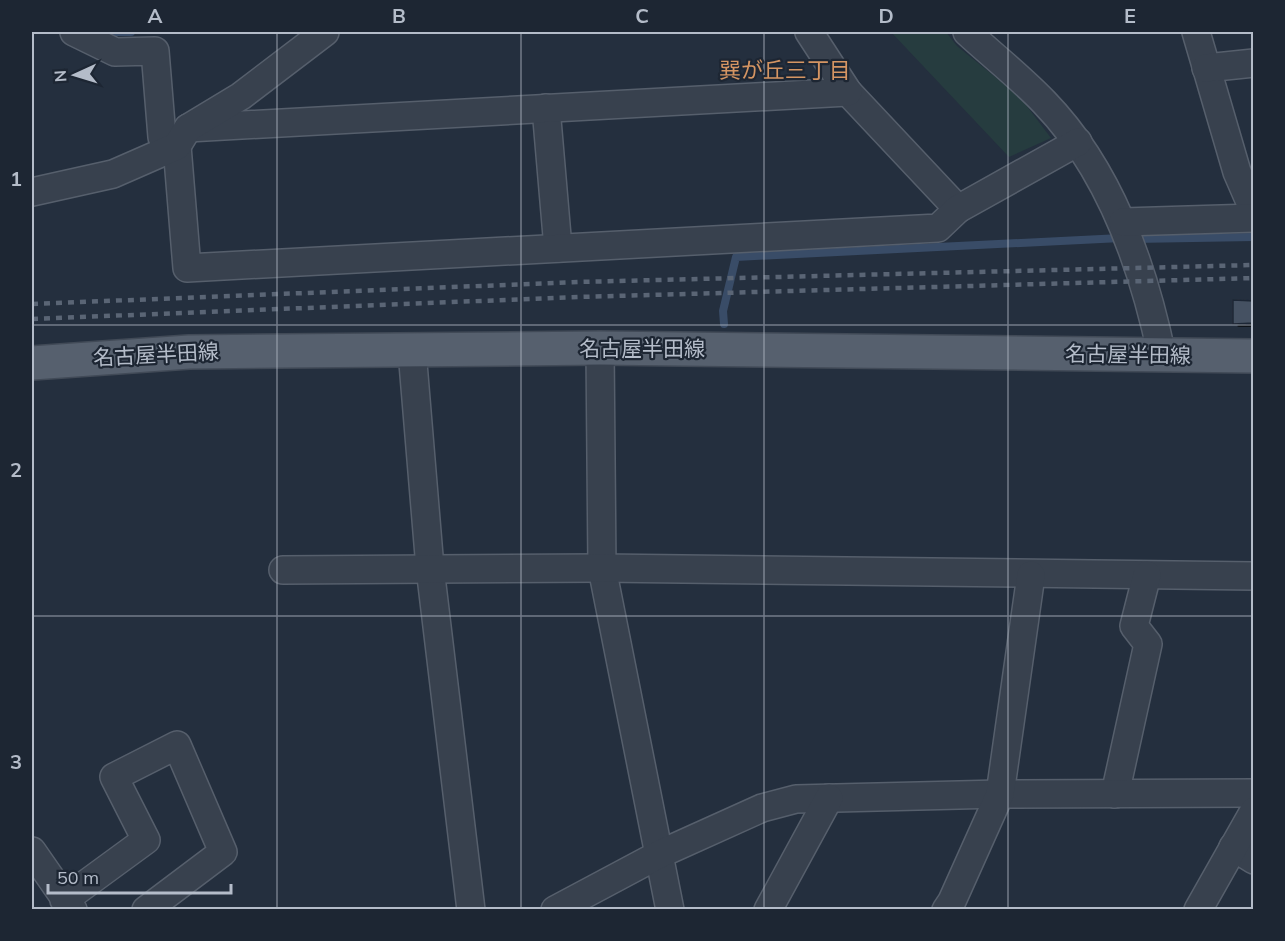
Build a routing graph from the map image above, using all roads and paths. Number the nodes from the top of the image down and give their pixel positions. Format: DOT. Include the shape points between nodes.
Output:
graph roads {
  1 [pos="74,32"];
  2 [pos="325,32"];
  3 [pos="809,32"];
  4 [pos="967,32"];
  5 [pos="1196,32"];
  6 [pos="1254,63"];
  7 [pos="1206,68"];
  8 [pos="848,92"];
  9 [pos="546,108"];
  10 [pos="183,137"];
  11 [pos="1078,142"];
  12 [pos="1246,170"];
  13 [pos="32,192"];
  14 [pos="958,209"];
  15 [pos="1254,211"];
  16 [pos="1254,218"];
  17 [pos="1123,222"];
  18 [pos="558,248"];
  19 [pos="600,348"];
  20 [pos="412,351"];
  21 [pos="1162,356"];
  22 [pos="1254,356"];
  23 [pos="32,363"];
  24 [pos="430,568"];
  25 [pos="603,568"];
  26 [pos="283,570"];
  27 [pos="1031,575"];
  28 [pos="1147,576"];
  29 [pos="1254,576"];
  30 [pos="1254,793"];
  31 [pos="999,794"];
  32 [pos="1115,794"];
  33 [pos="829,798"];
  34 [pos="1254,811"];
  35 [pos="32,850"];
  36 [pos="660,854"];
  37 [pos="1243,854"];
  38 [pos="70,907"];
  39 [pos="954,907"];
  40 [pos="146,909"];
  41 [pos="471,909"];
  42 [pos="555,909"];
  43 [pos="670,909"];
  44 [pos="768,909"];
  45 [pos="1198,909"];
  1 -- 10 [label="street" via="115,52 155,51 162,137"];
  2 -- 10 [label="street"];
  3 -- 8 [label="street"];
  4 -- 11 [label="street" via="1045,102"];
  5 -- 7 [label="street"];
  6 -- 7 [label="street"];
  7 -- 12 [label="street"];
  8 -- 9 [label="street"];
  8 -- 14 [label="street"];
  9 -- 10 [label="street"];
  9 -- 18 [label="street"];
  10 -- 13 [label="street" via="113,174"];
  10 -- 18 [label="street" via="187,268"];
  11 -- 14 [label="street"];
  11 -- 17 [label="street"];
  12 -- 15 [label="street"];
  14 -- 18 [label="street" via="938,228"];
  16 -- 17 [label="street"];
  17 -- 21 [label="street" via="1152,306"];
  19 -- 20 [label="main road, 名古屋半田線"];
  19 -- 21 [label="main road, 名古屋半田線"];
  19 -- 25 [label="street"];
  20 -- 23 [label="main road, 名古屋半田線" via="189,352"];
  20 -- 24 [label="street"];
  21 -- 22 [label="main road, 名古屋半田線"];
  24 -- 25 [label="street"];
  24 -- 26 [label="street"];
  24 -- 41 [label="street"];
  25 -- 27 [label="street"];
  25 -- 36 [label="street"];
  27 -- 28 [label="street"];
  27 -- 31 [label="street"];
  28 -- 29 [label="street"];
  28 -- 32 [label="street" via="1134,626 1148,644"];
  30 -- 32 [label="street"];
  31 -- 32 [label="street"];
  31 -- 33 [label="street"];
  31 -- 39 [label="street"];
  33 -- 36 [label="street" via="796,799 762,808"];
  33 -- 44 [label="street"];
  34 -- 37 [label="street"];
  35 -- 38 [label="street"];
  36 -- 42 [label="street"];
  36 -- 43 [label="street"];
  37 -- 45 [label="street"];
  38 -- 40 [label="street" via="146,840 114,777 177,745 223,852"];
}
